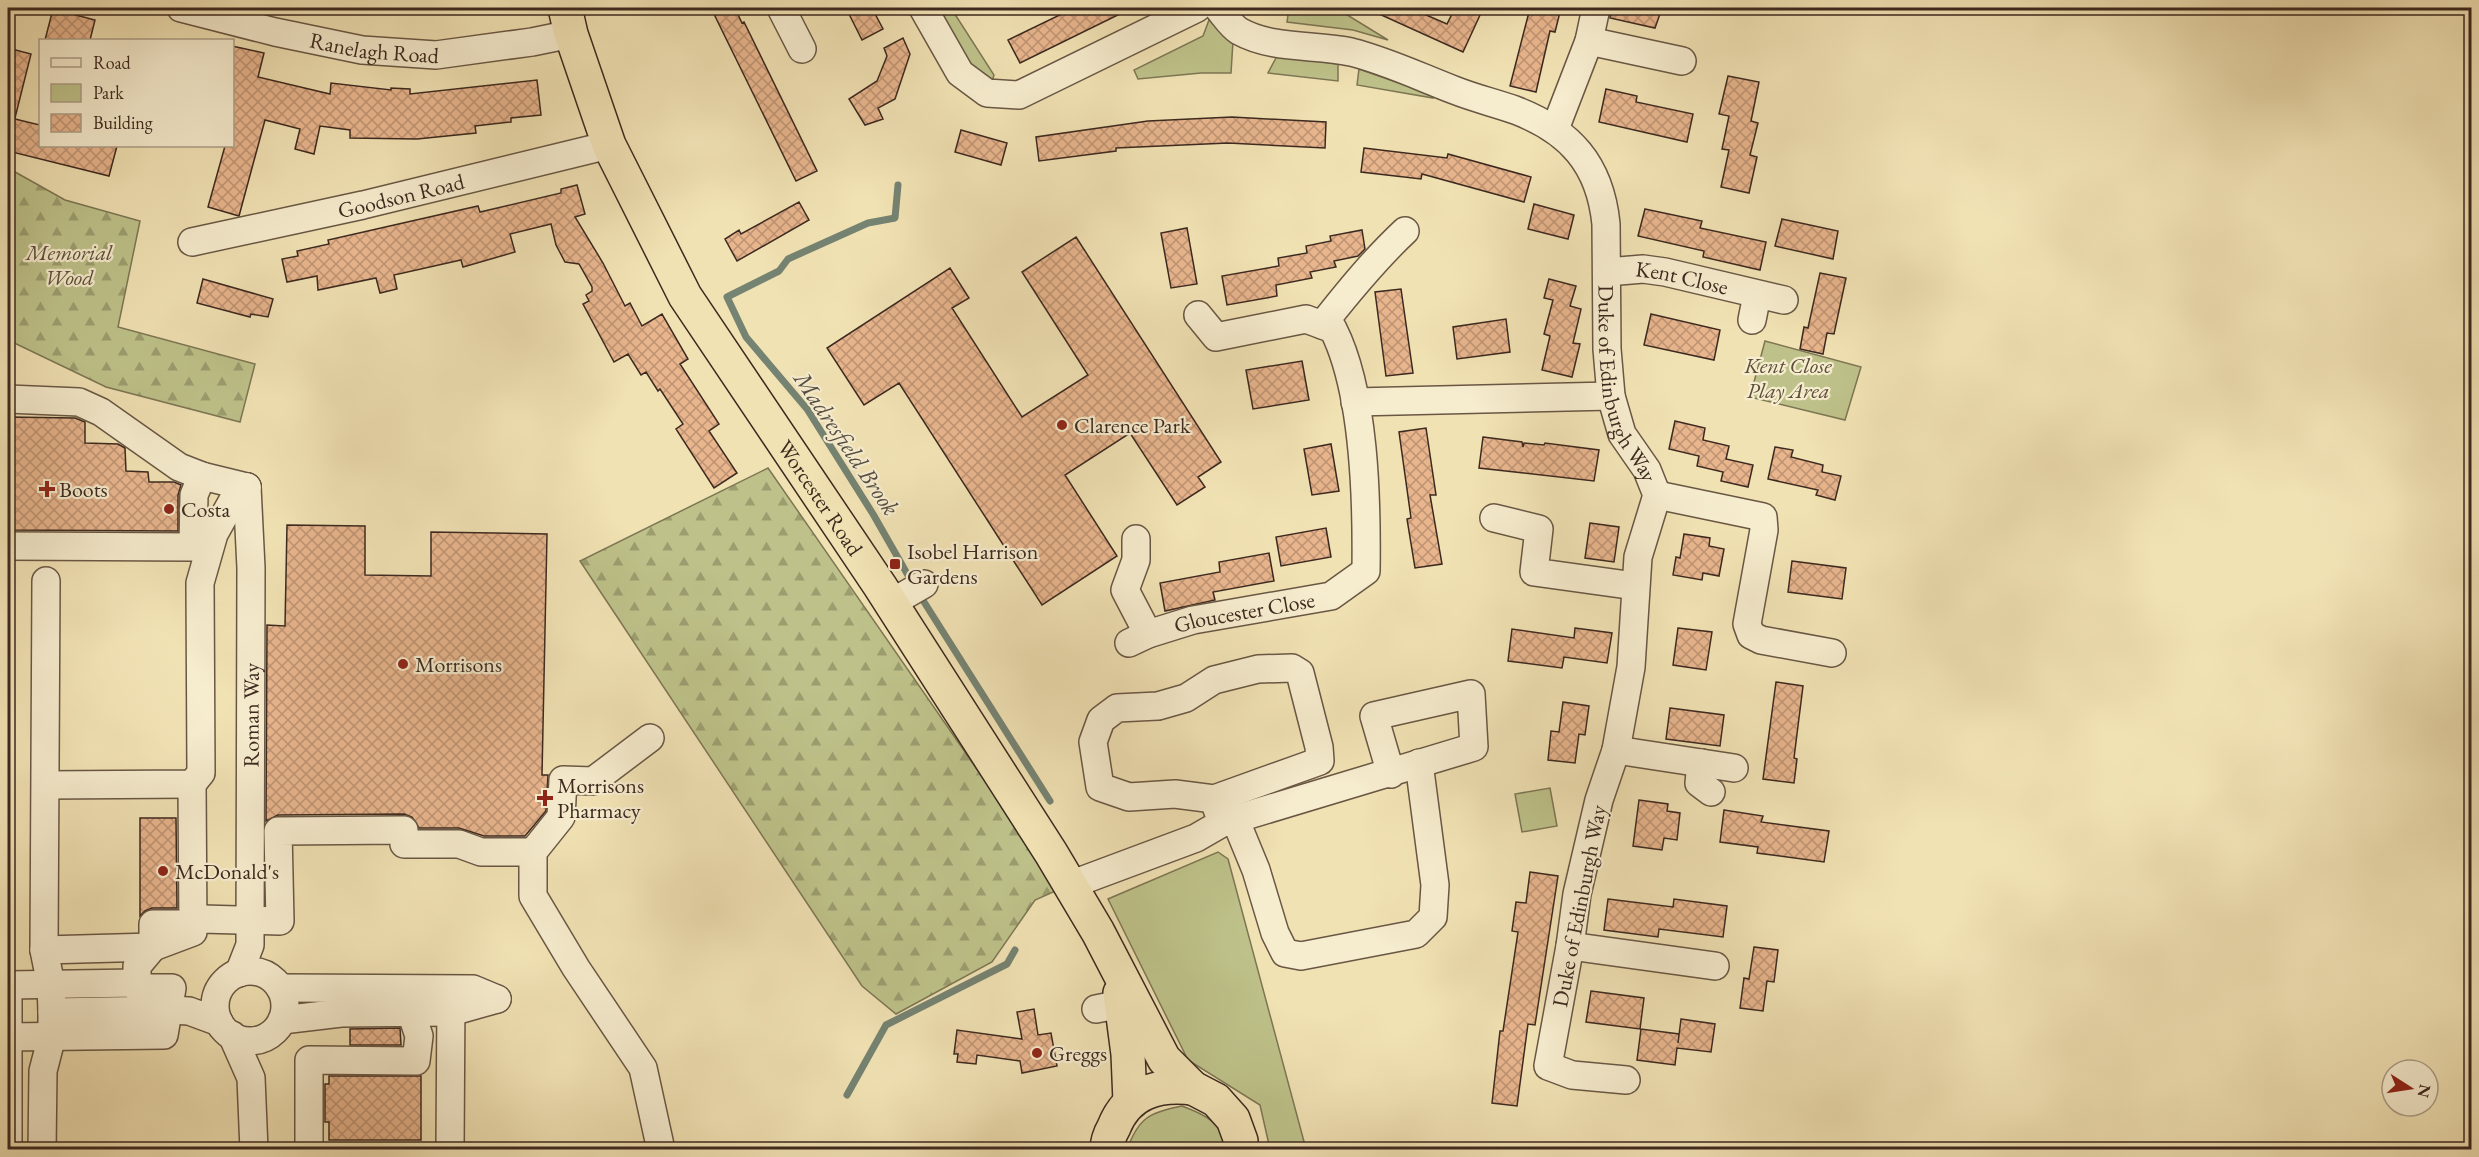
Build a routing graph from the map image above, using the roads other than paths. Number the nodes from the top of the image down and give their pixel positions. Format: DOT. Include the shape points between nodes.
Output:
graph roads {
  1 [pos="181,8"];
  2 [pos="923,8"];
  3 [pos="1197,8"];
  4 [pos="1218,8"];
  5 [pos="1596,8"];
  6 [pos="786,9"];
  7 [pos="568,21"];
  8 [pos="1589,41"];
  9 [pos="802,49"];
  10 [pos="1682,61"];
  11 [pos="1555,129"];
  12 [pos="609,145"];
  13 [pos="1405,231"];
  14 [pos="192,242"];
  15 [pos="1607,272"];
  16 [pos="1784,300"];
  17 [pos="1198,315"];
  18 [pos="1322,325"];
  19 [pos="1611,396"];
  20 [pos="8,399"];
  21 [pos="1355,402"];
  22 [pos="202,476"];
  23 [pos="247,487"];
  24 [pos="1658,495"];
  25 [pos="1494,518"];
  26 [pos="1136,539"];
  27 [pos="8,546"];
  28 [pos="46,581"];
  29 [pos="1635,586"];
  30 [pos="1832,653"];
  31 [pos="650,738"];
  32 [pos="1616,750"];
  33 [pos="1419,763"];
  34 [pos="1701,764"];
  35 [pos="1734,768"];
  36 [pos="1390,774"];
  37 [pos="46,784"];
  38 [pos="192,784"];
  39 [pos="1711,792"];
  40 [pos="1224,814"];
  41 [pos="533,852"];
  42 [pos="1070,885"];
  43 [pos="194,922"];
  44 [pos="249,932"];
  45 [pos="1570,946"];
  46 [pos="153,947"];
  47 [pos="44,950"];
  48 [pos="1715,966"];
  49 [pos="1117,970"];
  50 [pos="261,979"];
  51 [pos="137,983"];
  52 [pos="8,985"];
  53 [pos="51,985"];
  54 [pos="8,990"];
  55 [pos="218,994"];
  56 [pos="451,1000"];
  57 [pos="179,1011"];
  58 [pos="411,1012"];
  59 [pos="52,1024"];
  60 [pos="278,1026"];
  61 [pos="225,1029"];
  62 [pos="8,1037"];
  63 [pos="251,1078"];
  64 [pos="1626,1080"];
  65 [pos="1193,1088"];
  66 [pos="1130,1102"];
  67 [pos="8,1149"];
  68 [pos="42,1149"];
  69 [pos="254,1149"];
  70 [pos="309,1149"];
  71 [pos="450,1149"];
  72 [pos="661,1149"];
  73 [pos="1107,1149"];
  74 [pos="1241,1149"];
  1 -- 7 [label="street, Ranelagh Road" via="362,50 436,55 532,42"];
  2 -- 3 [label="street" via="960,73 987,93 1019,95"];
  4 -- 11 [label="street, Duke of Edinburgh Way" via="1238,30 1256,37 1350,52 1412,71"];
  5 -- 8 [label="street"];
  6 -- 9 [label="street"];
  7 -- 12 [label="highway, Worcester Road"];
  8 -- 10 [label="street"];
  8 -- 11 [label="street"];
  11 -- 15 [label="street, Duke of Edinburgh Way" via="1594,172 1604,204"];
  12 -- 14 [label="street, Goodson Road"];
  12 -- 42 [label="highway, Worcester Road" via="685,296 907,595"];
  13 -- 18 [label="street" via="1354,284"];
  15 -- 16 [label="street, Kent Close" via="1665,272 1755,308"];
  15 -- 19 [label="street, Duke of Edinburgh Way"];
  17 -- 18 [label="street" via="1216,337 1306,319"];
  18 -- 21 [label="street, Gloucester Close" via="1333,329 1340,342"];
  19 -- 21 [label="street"];
  19 -- 24 [label="street, Duke of Edinburgh Way" via="1622,434 1647,470"];
  20 -- 22 [label="street" via="79,402 101,412 179,467"];
  21 -- 26 [label="street, Gloucester Close" via="1367,505 1366,571 1330,596 1193,620 1138,638 1125,590 1136,560"];
  22 -- 23 [label="street"];
  22 -- 27 [label="street" via="194,495 193,548"];
  23 -- 38 [label="street" via="233,500 213,534 200,583 201,773"];
  23 -- 44 [label="street, Roman Way"];
  24 -- 29 [label="street, Duke of Edinburgh Way" via="1638,557"];
  24 -- 30 [label="street" via="1763,517 1747,624 1751,635"];
  25 -- 29 [label="street" via="1539,529 1533,572 1551,586"];
  28 -- 37 [label="street"];
  29 -- 32 [label="street, Duke of Edinburgh Way" via="1631,667"];
  31 -- 41 [label="street" via="593,781 562,780 561,817"];
  32 -- 34 [label="street"];
  32 -- 45 [label="street, Duke of Edinburgh Way" via="1599,800 1577,894"];
  33 -- 36 [label="street"];
  33 -- 36 [label="street" via="1474,747 1471,694 1374,716"];
  33 -- 40 [label="street" via="1435,885 1433,917 1416,934 1301,956 1285,953 1256,870"];
  34 -- 35 [label="street"];
  34 -- 39 [label="street" via="1699,783"];
  36 -- 40 [label="street"];
  37 -- 38 [label="street"];
  37 -- 47 [label="street"];
  38 -- 43 [label="street"];
  40 -- 40 [label="street" via="1175,794 1129,797 1100,787 1093,742 1101,720 1117,708 1158,706 1186,698 1214,680 1258,669 1292,668 1300,673 1320,747 1320,761"];
  40 -- 42 [label="street" via="1196,838"];
  41 -- 44 [label="street" via="481,852 459,844 404,843 404,830 278,831 280,921"];
  41 -- 72 [label="street" via="533,896 644,1068"];
  42 -- 49 [label="highway, Worcester Road"];
  43 -- 44 [label="street" via="202,919"];
  43 -- 46 [label="street" via="153,924"];
  44 -- 50 [label="street, Roman Way"];
  45 -- 48 [label="street" via="1672,972"];
  45 -- 64 [label="street, Duke of Edinburgh Way" via="1548,1066 1572,1075"];
  46 -- 47 [label="street"];
  46 -- 51 [label="street" via="137,966"];
  47 -- 53 [label="street"];
  49 -- 65 [label="highway, Worcester Road" via="1164,1059"];
  49 -- 66 [label="highway" via="1108,1007 1128,1054"];
  50 -- 55 [label="street, Roman Way" via="226,981"];
  50 -- 56 [label="street"];
  50 -- 60 [label="street, Roman Way" via="285,1004"];
  51 -- 53 [label="street"];
  51 -- 57 [label="street" via="137,988 172,988"];
  52 -- 53 [label="street"];
  53 -- 59 [label="street"];
  54 -- 62 [label="street"];
  55 -- 57 [label="street"];
  55 -- 61 [label="street, Roman Way" via="216,1005"];
  56 -- 58 [label="street"];
  56 -- 71 [label="street"];
  57 -- 59 [label="street" via="164,1035"];
  57 -- 61 [label="street"];
  58 -- 60 [label="street" via="341,1012"];
  58 -- 70 [label="street" via="419,1036 416,1061 309,1060"];
  59 -- 62 [label="street"];
  59 -- 68 [label="street" via="43,1071"];
  60 -- 61 [label="street" via="262,1039 251,1041 237,1039"];
  60 -- 63 [label="street, Roman Way"];
  61 -- 63 [label="street, Roman Way"];
  62 -- 67 [label="street"];
  63 -- 69 [label="street, Roman Way"];
  65 -- 66 [label="highway" via="1172,1085 1154,1089"];
  65 -- 74 [label="highway" via="1216,1100 1233,1119"];
  66 -- 73 [label="highway" via="1119,1114"];
}
